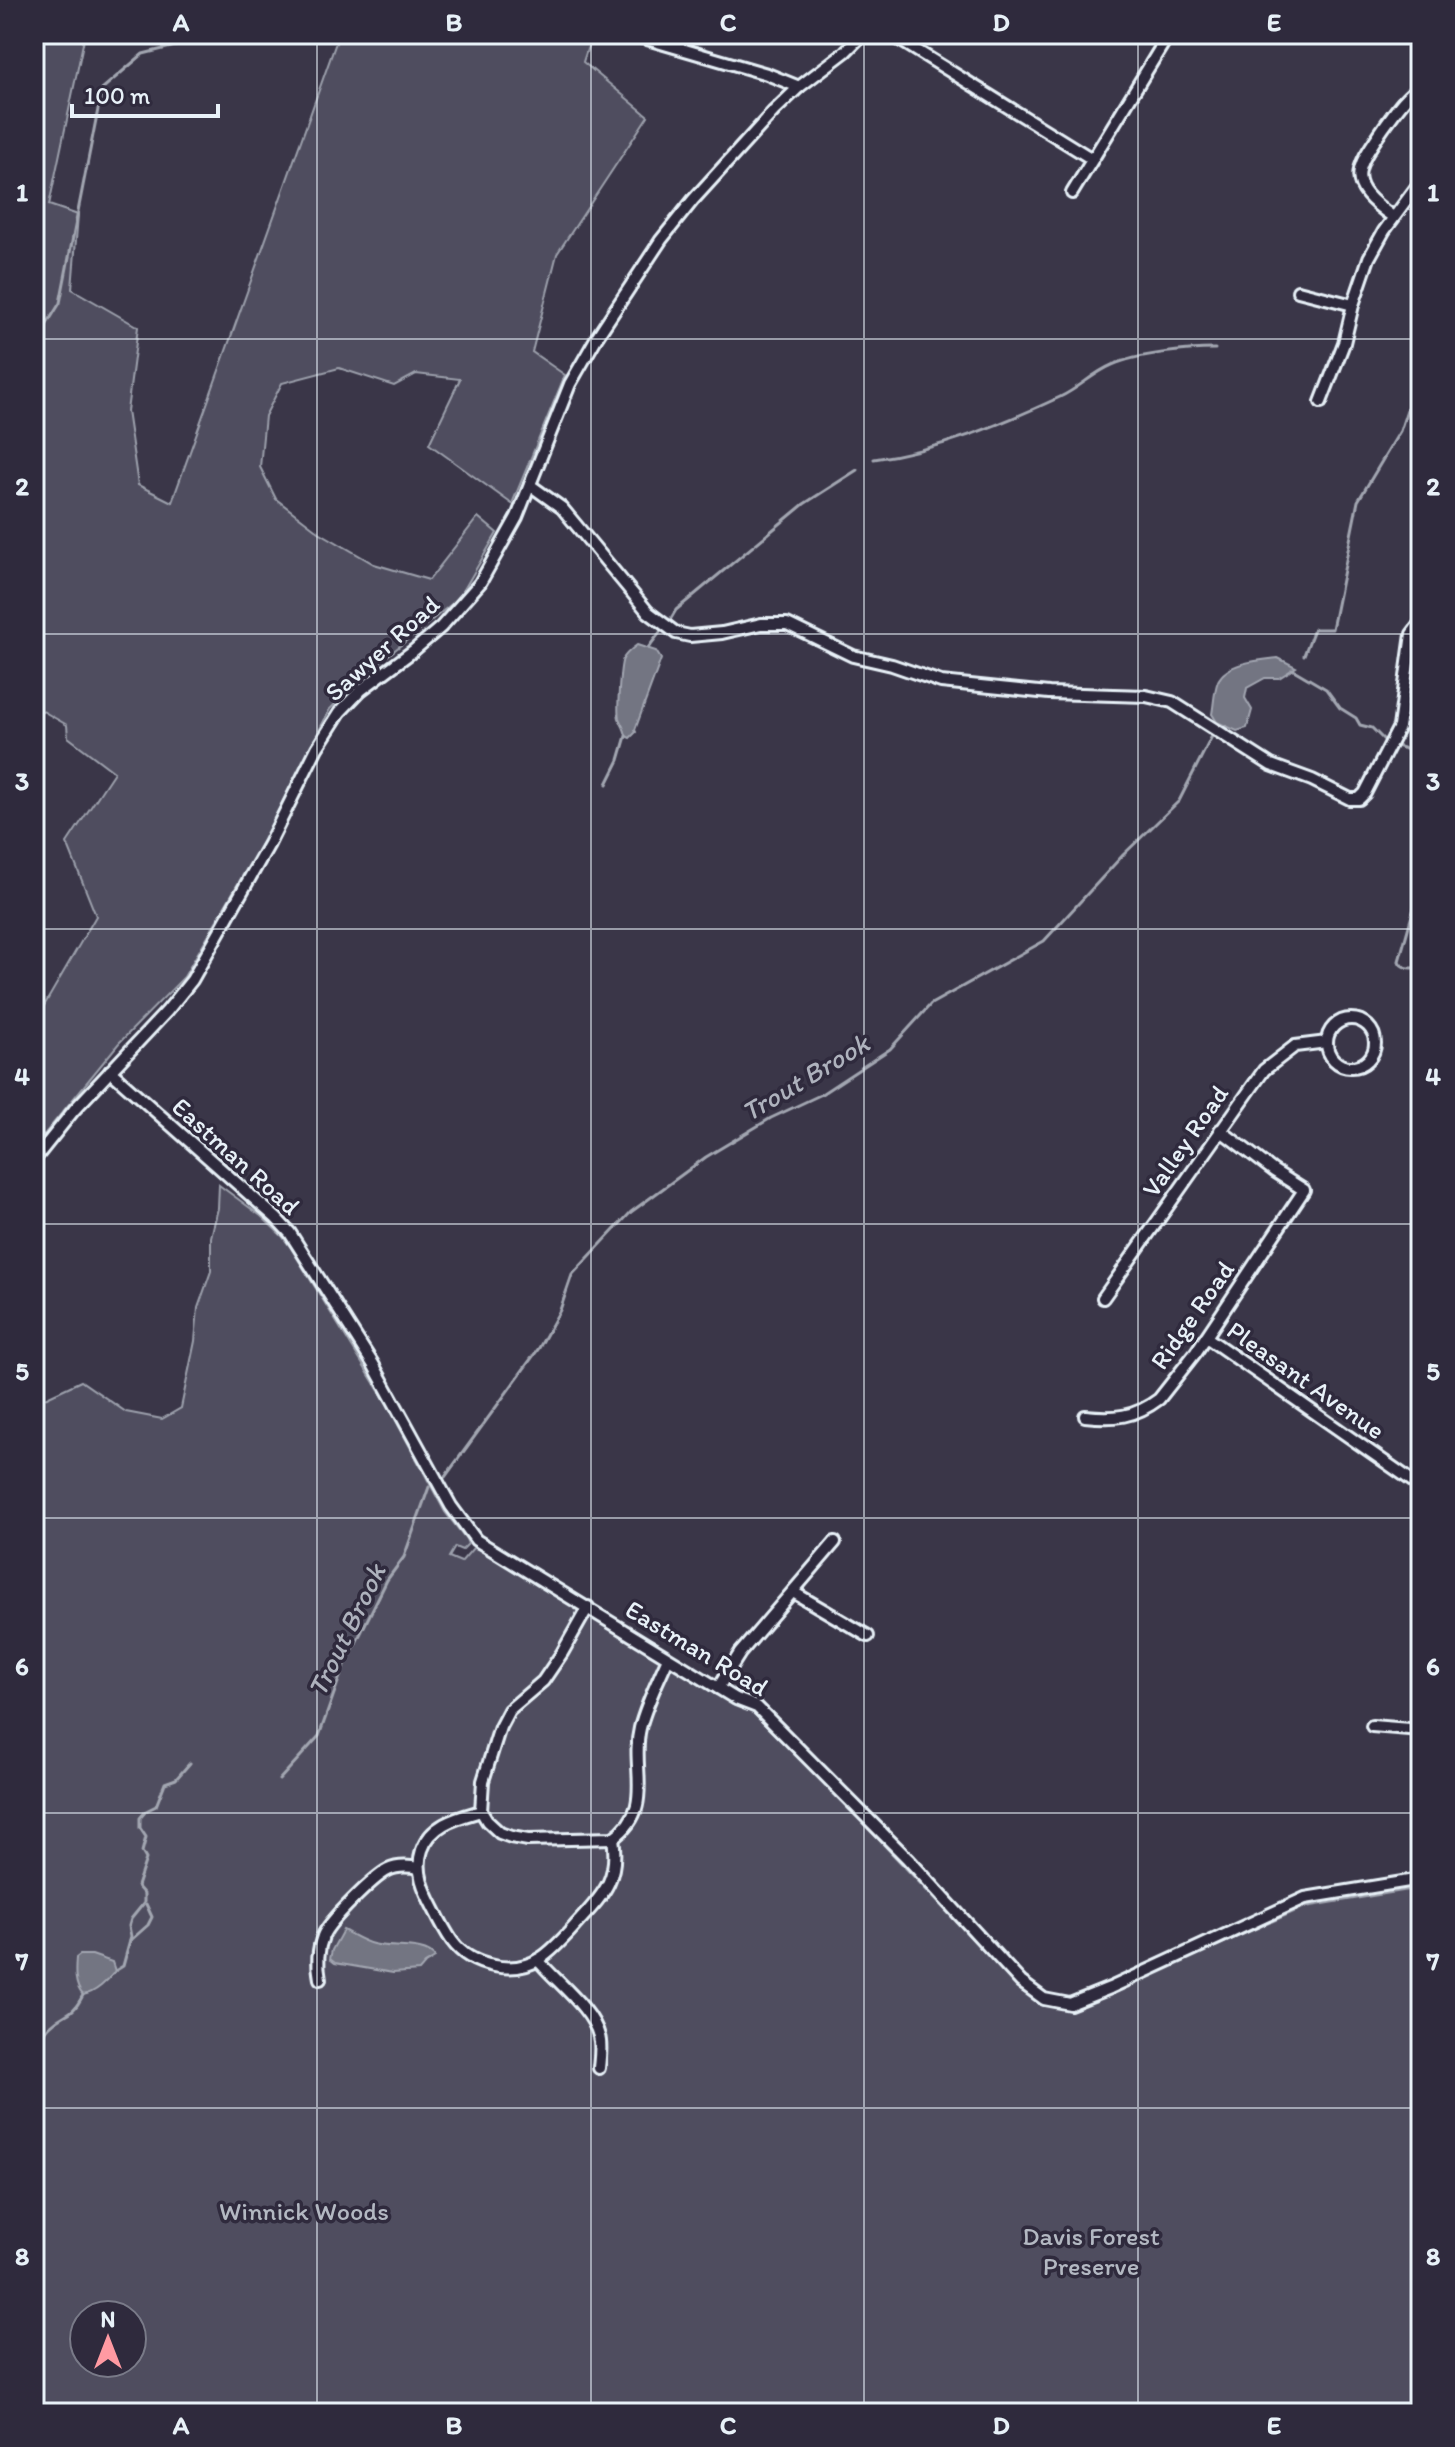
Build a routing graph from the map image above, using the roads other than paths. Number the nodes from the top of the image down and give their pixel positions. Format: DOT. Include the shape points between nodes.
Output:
graph roads {
  1 [pos="630,34"];
  2 [pos="863,34"];
  3 [pos="890,34"];
  4 [pos="1169,34"];
  5 [pos="800,86"];
  6 [pos="1421,86"];
  7 [pos="1092,159"];
  8 [pos="1421,181"];
  9 [pos="1072,193"];
  10 [pos="1393,217"];
  11 [pos="1298,291"];
  12 [pos="1353,305"];
  13 [pos="1321,402"];
  14 [pos="530,485"];
  15 [pos="1421,622"];
  16 [pos="1327,1042"];
  17 [pos="110,1071"];
  18 [pos="1220,1130"];
  19 [pos="34,1160"];
  20 [pos="1103,1298"];
  21 [pos="1206,1337"];
  22 [pos="1085,1416"];
  23 [pos="1421,1487"];
  24 [pos="835,1542"];
  25 [pos="793,1592"];
  26 [pos="588,1607"];
  27 [pos="868,1636"];
  28 [pos="668,1658"];
  29 [pos="718,1688"];
  30 [pos="1372,1726"];
  31 [pos="1421,1730"];
  32 [pos="481,1811"];
  33 [pos="613,1838"];
  34 [pos="419,1868"];
  35 [pos="1421,1879"];
  36 [pos="538,1960"];
  37 [pos="320,1979"];
  38 [pos="599,2068"];
  1 -- 5 [label="street"];
  2 -- 5 [label="street, Sawyer Road"];
  3 -- 7 [label="street"];
  4 -- 7 [label="street"];
  5 -- 14 [label="street, Sawyer Road" via="693,200 631,283 570,384"];
  6 -- 10 [label="street" via="1398,107 1359,167 1369,199"];
  7 -- 9 [label="street"];
  8 -- 10 [label="street"];
  10 -- 12 [label="street" via="1369,258"];
  11 -- 12 [label="street"];
  12 -- 13 [label="street"];
  14 -- 15 [label="street" via="562,508 648,612 676,633 690,636 787,624 853,656 941,682 1172,702 1271,765 1350,799 1365,793 1399,727 1412,634"];
  14 -- 17 [label="street, Sawyer Road" via="491,565 461,607 340,712 192,980"];
  16 -- 16 [label="street, Valley Road" via="1335,1061 1350,1067 1374,1050 1370,1029 1356,1019 1339,1022"];
  16 -- 18 [label="street, Valley Road" via="1287,1051 1264,1070"];
  17 -- 19 [label="street, Sawyer Road"];
  17 -- 26 [label="street, Eastman Road" via="290,1233 476,1540"];
  18 -- 20 [label="street, Valley Road"];
  18 -- 21 [label="street, Ridge Road" via="1304,1190"];
  21 -- 22 [label="street, Ridge Road" via="1151,1405 1110,1419"];
  21 -- 23 [label="street, Pleasant Avenue"];
  24 -- 25 [label="street"];
  25 -- 27 [label="street"];
  25 -- 29 [label="street" via="740,1653"];
  26 -- 28 [label="street, Eastman Road"];
  26 -- 32 [label="street" via="543,1681 509,1710 500,1727 483,1781"];
  28 -- 29 [label="street, Eastman Road"];
  28 -- 33 [label="street" via="640,1729 635,1815"];
  29 -- 35 [label="street, Eastman Road" via="757,1707 1021,1982 1052,2002 1070,2004 1091,1997 1305,1898"];
  30 -- 31 [label="street"];
  32 -- 33 [label="street" via="500,1833 511,1837"];
  32 -- 34 [label="street" via="434,1831 422,1849"];
  33 -- 36 [label="street" via="612,1876 602,1896"];
  34 -- 36 [label="street" via="441,1922 462,1951 501,1967"];
  34 -- 37 [label="street" via="389,1869 331,1921 318,1952"];
  36 -- 38 [label="street" via="596,2027"];
}
